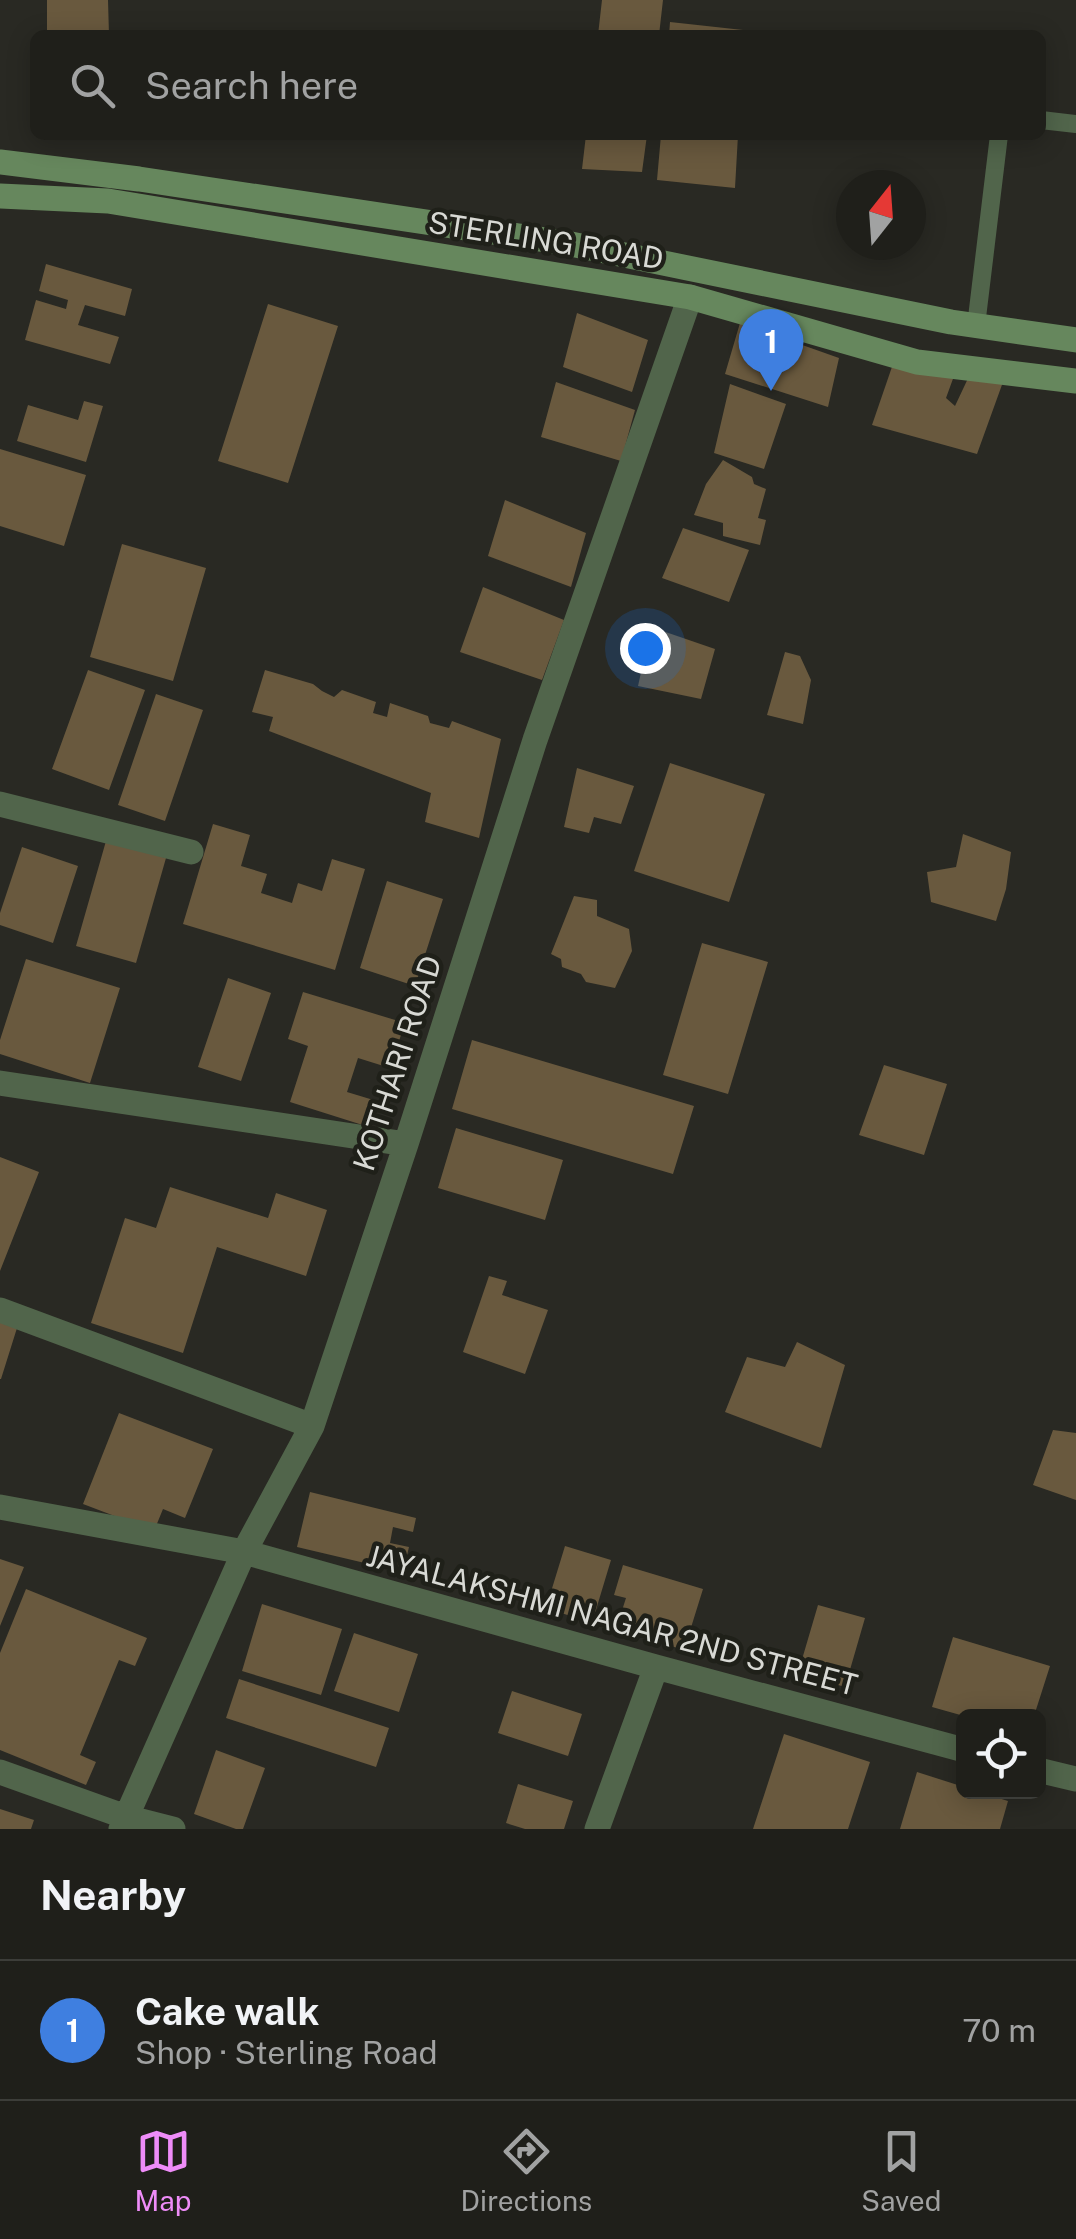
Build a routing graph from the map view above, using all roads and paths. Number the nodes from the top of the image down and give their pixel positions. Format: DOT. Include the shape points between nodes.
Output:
graph roads {
  1 [pos="1046,121"];
  2 [pos="1076,124"];
  3 [pos="998,140"];
  4 [pos="0,162"];
  5 [pos="0,196"];
  6 [pos="690,297"];
  7 [pos="976,326"];
  8 [pos="1076,340"];
  9 [pos="1076,381"];
  10 [pos="0,804"];
  11 [pos="191,852"];
  12 [pos="0,1083"];
  13 [pos="406,1144"];
  14 [pos="0,1310"];
  15 [pos="312,1426"];
  16 [pos="0,1507"];
  17 [pos="244,1552"];
  18 [pos="656,1667"];
  19 [pos="956,1748"];
  20 [pos="0,1772"];
  21 [pos="1046,1772"];
  22 [pos="1076,1778"];
  23 [pos="124,1823"];
  24 [pos="173,1829"];
  25 [pos="597,1829"];
  1 -- 2 [label="lane"];
  3 -- 7 [label="lane"];
  4 -- 7 [label="main road, STERLING ROAD" via="566,244"];
  5 -- 6 [label="main road, STERLING ROAD" via="108,201"];
  6 -- 9 [label="main road, STERLING ROAD" via="917,362"];
  6 -- 13 [label="street, KOTHARI ROAD" via="535,740"];
  7 -- 8 [label="main road, STERLING ROAD"];
  10 -- 11 [label="street"];
  12 -- 13 [label="street"];
  13 -- 15 [label="street, KOTHARI ROAD"];
  14 -- 15 [label="street"];
  15 -- 17 [label="street, KOTHARI ROAD"];
  16 -- 17 [label="street, JAYALAKSHMI NAGAR 2ND STREET"];
  17 -- 18 [label="street, JAYALAKSHMI NAGAR 2ND STREET"];
  17 -- 23 [label="street, KOTHARI ROAD"];
  18 -- 19 [label="street, JAYALAKSHMI NAGAR 2ND STREET"];
  18 -- 25 [label="street"];
  20 -- 23 [label="street"];
  21 -- 22 [label="street"];
  23 -- 24 [label="street"];
}
